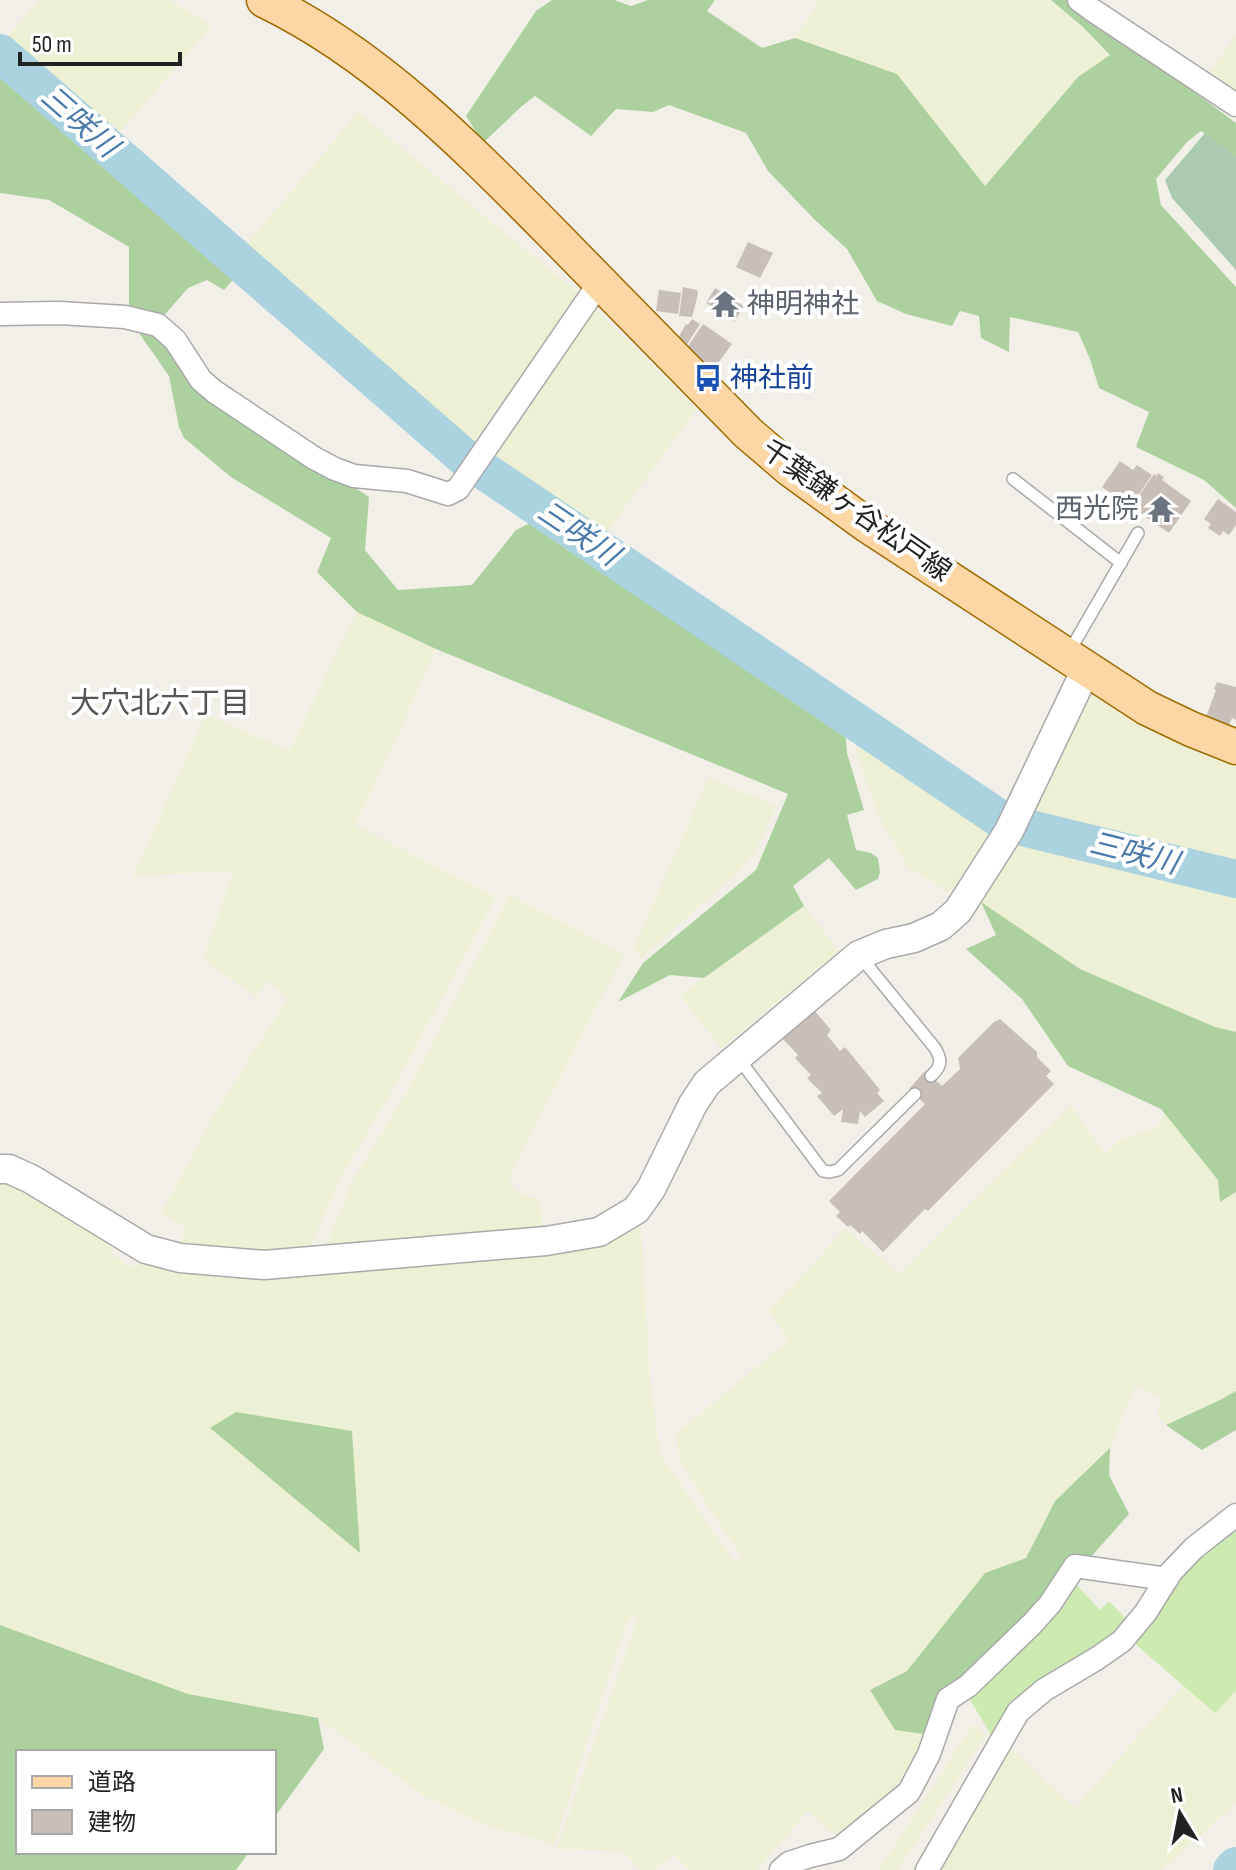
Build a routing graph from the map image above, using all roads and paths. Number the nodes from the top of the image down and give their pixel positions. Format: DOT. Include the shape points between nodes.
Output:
graph roads {
  1 [pos="264,0"];
  2 [pos="1079,0"];
  3 [pos="1236,105"];
  4 [pos="600,282"];
  5 [pos="0,314"];
  6 [pos="1013,479"];
  7 [pos="1138,533"];
  8 [pos="1121,563"];
  9 [pos="1080,659"];
  10 [pos="1236,747"];
  11 [pos="859,955"];
  12 [pos="737,1057"];
  13 [pos="931,1076"];
  14 [pos="915,1094"];
  15 [pos="0,1169"];
  16 [pos="1236,1515"];
  17 [pos="1167,1579"];
  18 [pos="781,1870"];
  19 [pos="927,1870"];
  1 -- 4 [label="main road, 千葉鎌ヶ谷松戸線" via="319,30 387,78 477,157"];
  2 -- 3 [label="street"];
  4 -- 5 [label="street" via="458,489 448,494 407,481 354,476 314,458 215,392 158,325 125,317"];
  4 -- 9 [label="main road, 千葉鎌ヶ谷松戸線" via="790,469 867,525"];
  6 -- 8 [label="lane"];
  7 -- 8 [label="lane"];
  8 -- 9 [label="lane"];
  9 -- 10 [label="main road, 千葉鎌ヶ谷松戸線" via="1147,708"];
  9 -- 11 [label="street" via="1080,682 1009,831 958,911 914,938"];
  11 -- 12 [label="street"];
  11 -- 13 [label="lane" via="935,1048 940,1062"];
  12 -- 14 [label="lane" via="823,1171 838,1170"];
  12 -- 15 [label="street" via="707,1083 693,1104 636,1210 599,1232 546,1241 264,1265 180,1258 146,1249 31,1179"];
  16 -- 17 [label="street" via="1194,1548"];
  17 -- 18 [label="street" via="1075,1566 1032,1624 948,1699 909,1792 839,1849"];
  17 -- 19 [label="street" via="1122,1641 1018,1712"];
}
